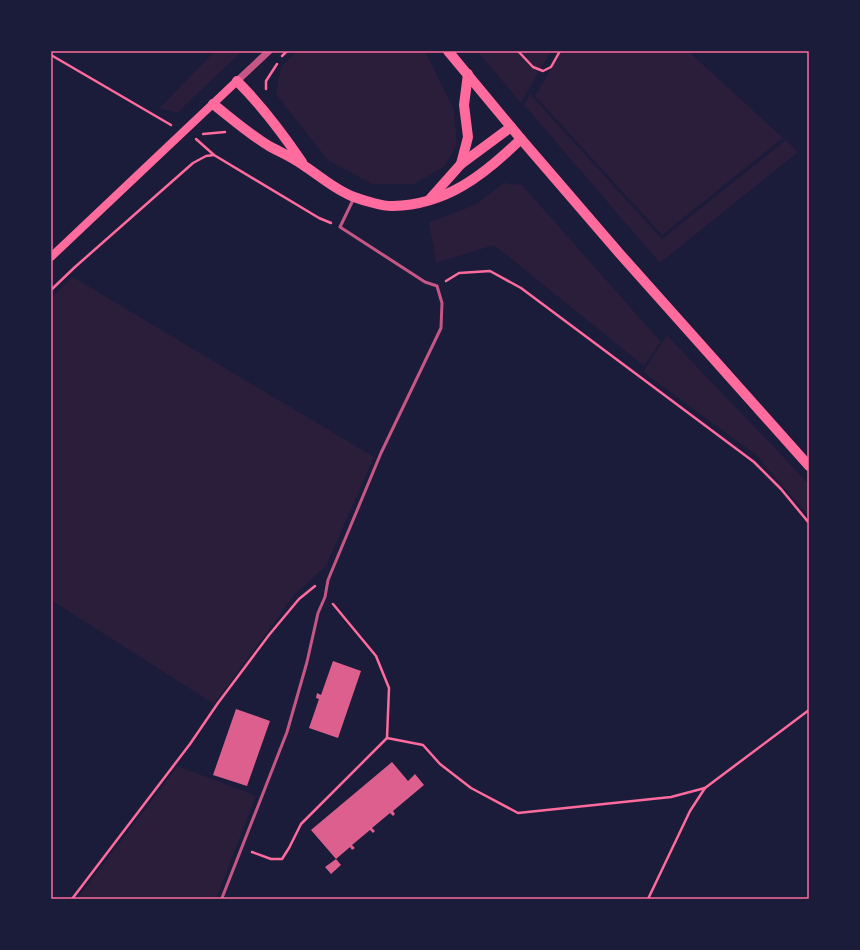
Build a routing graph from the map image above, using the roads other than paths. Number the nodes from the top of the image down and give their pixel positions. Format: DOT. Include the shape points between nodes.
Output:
graph roads {
  1 [pos="269,51"];
  2 [pos="448,51"];
  3 [pos="468,74"];
  4 [pos="237,81"];
  5 [pos="213,104"];
  6 [pos="511,128"];
  7 [pos="521,140"];
  8 [pos="303,164"];
  9 [pos="461,164"];
  10 [pos="355,197"];
  11 [pos="427,201"];
  12 [pos="51,257"];
  13 [pos="809,466"];
  14 [pos="222,898"];
  1 -- 4 [label="street"];
  2 -- 3 [label="main road"];
  3 -- 6 [label="main road"];
  3 -- 9 [label="main road" via="464,105 468,137"];
  4 -- 5 [label="main road"];
  4 -- 8 [label="main road" via="282,131"];
  5 -- 8 [label="main road" via="244,129"];
  5 -- 12 [label="main road"];
  6 -- 7 [label="main road"];
  6 -- 9 [label="main road"];
  7 -- 11 [label="main road" via="474,180"];
  7 -- 13 [label="main road"];
  8 -- 10 [label="main road" via="335,187"];
  9 -- 11 [label="main road"];
  10 -- 11 [label="main road" via="391,207"];
  10 -- 14 [label="lane" via="340,227 425,282 437,286 442,303 441,328 381,453 328,580 287,732"];
}
